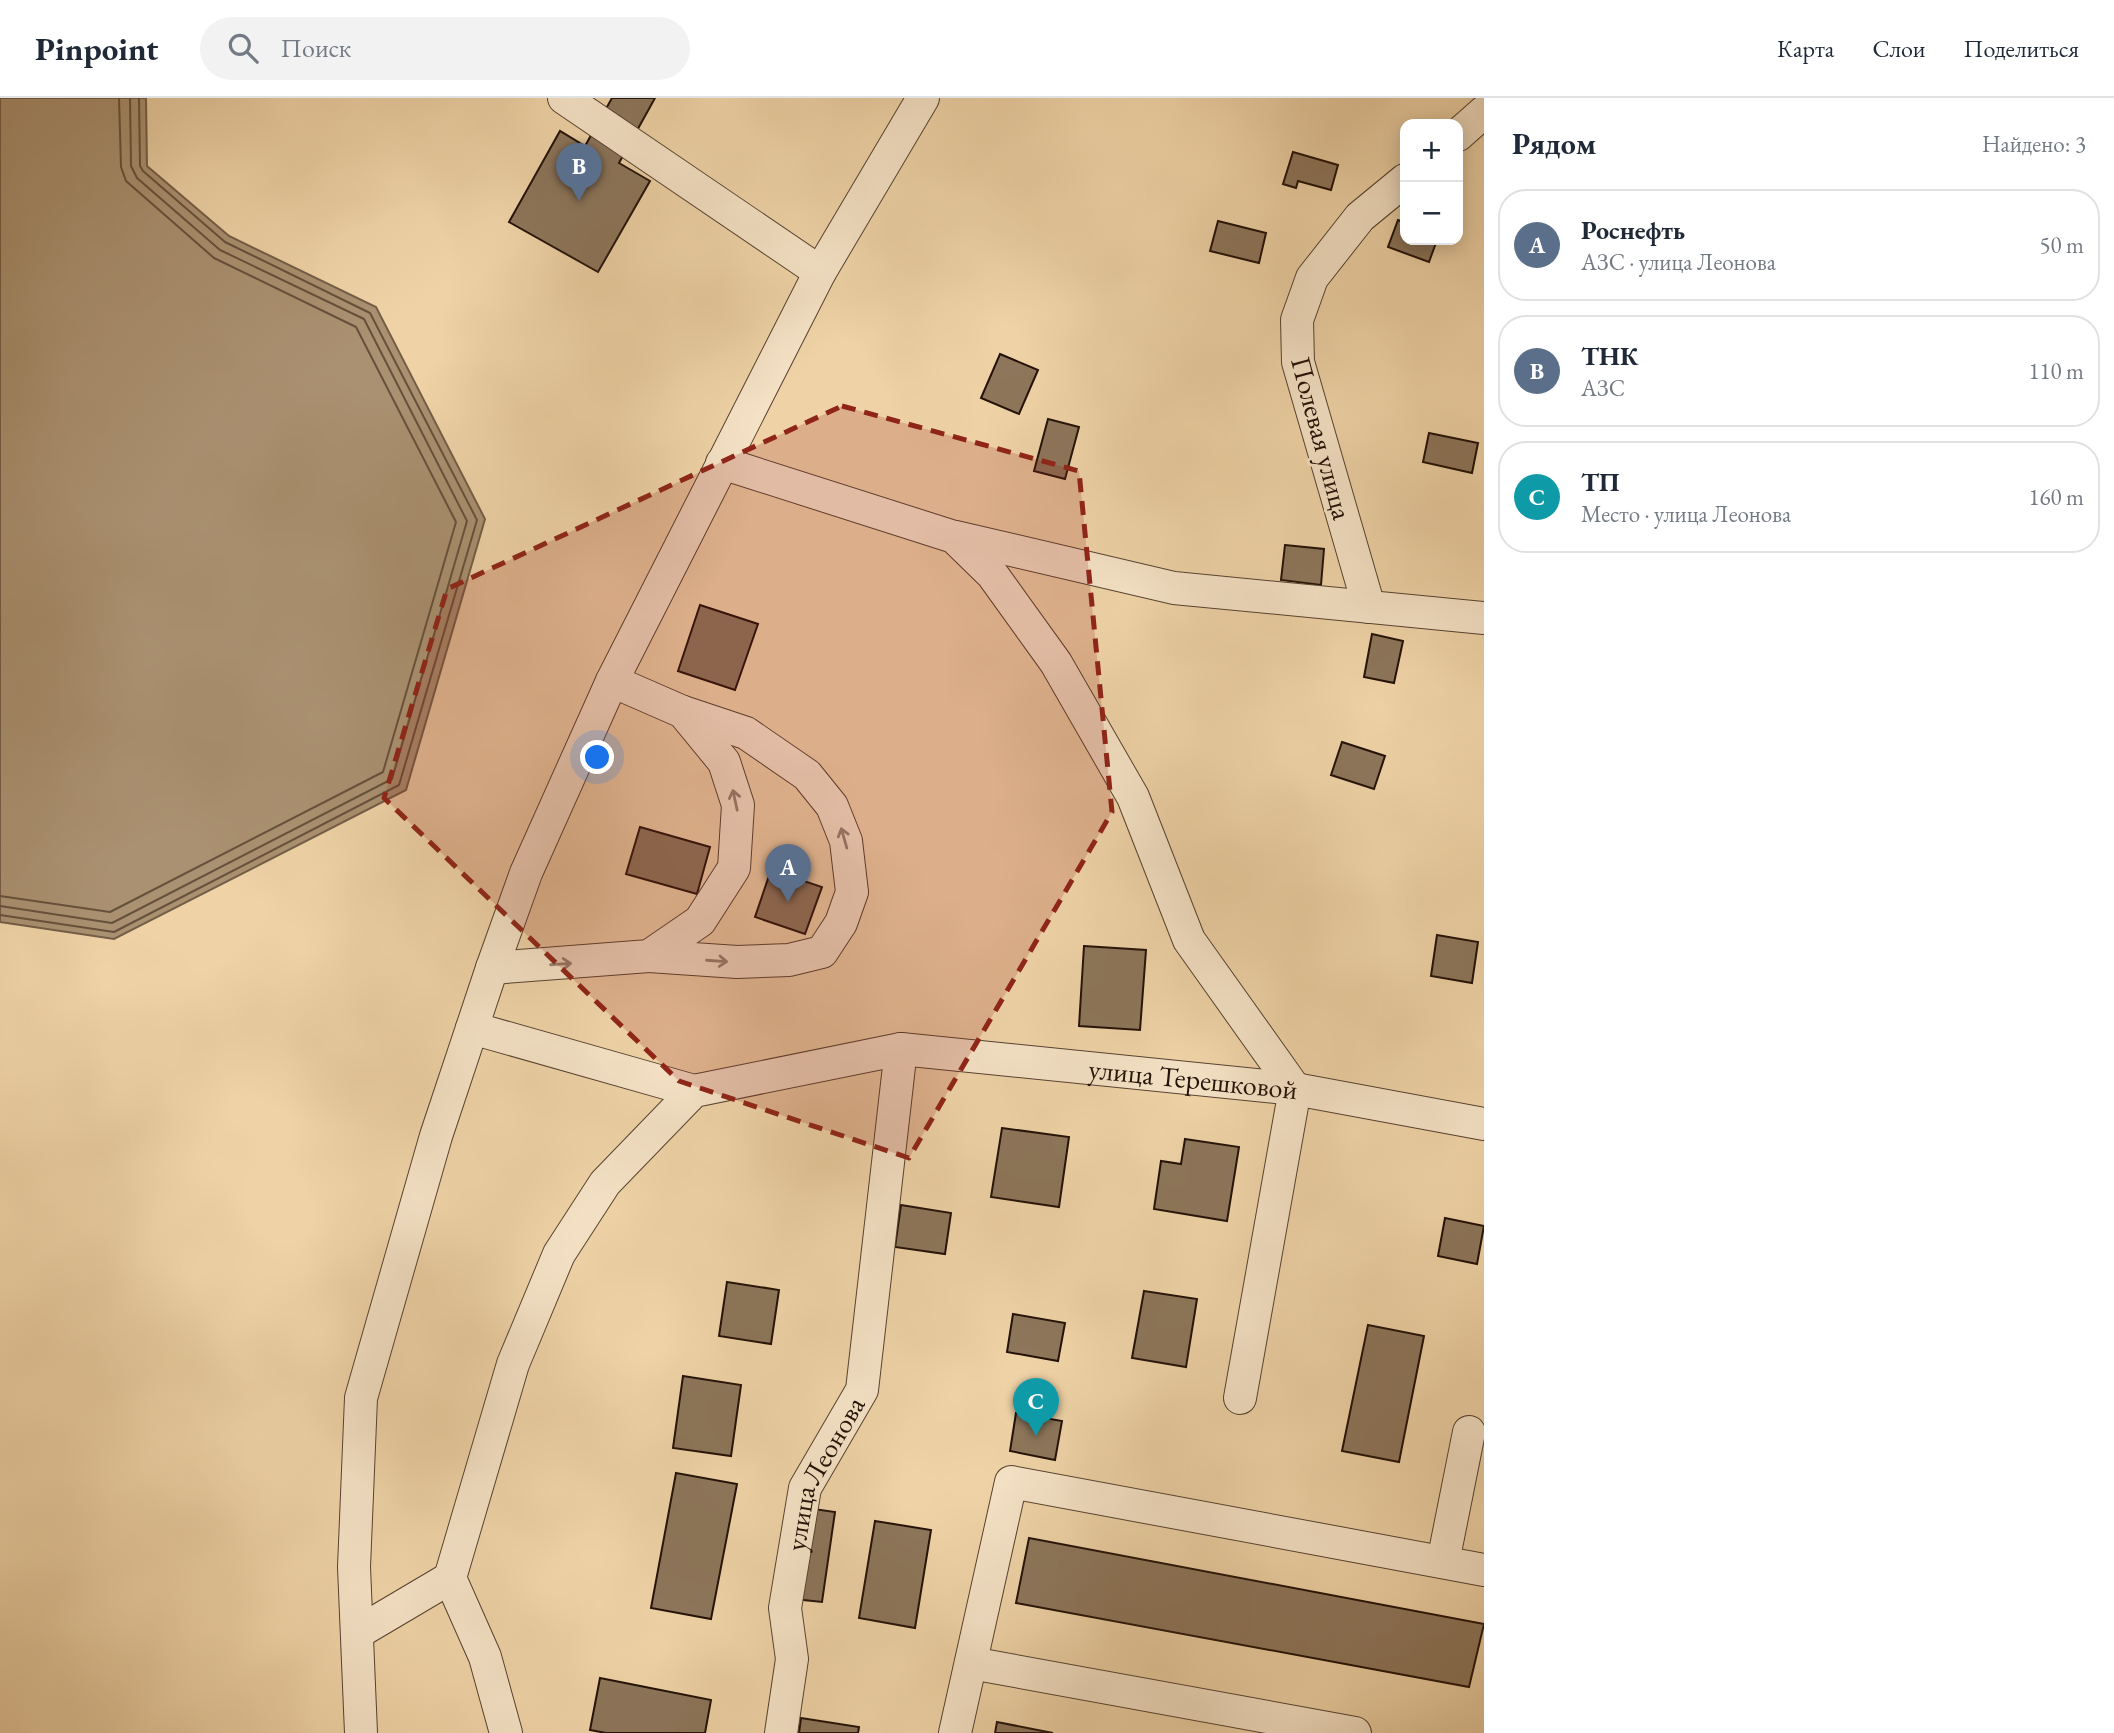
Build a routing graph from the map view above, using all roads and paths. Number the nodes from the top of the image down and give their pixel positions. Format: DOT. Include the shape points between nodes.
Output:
graph roads {
  1 [pos="564,98"];
  2 [pos="923,98"];
  3 [pos="1484,112"];
  4 [pos="1463,131"];
  5 [pos="1403,182"];
  6 [pos="820,272"];
  7 [pos="722,463"];
  8 [pos="954,537"];
  9 [pos="1369,607"];
  10 [pos="1484,618"];
  11 [pos="612,681"];
  12 [pos="683,712"];
  13 [pos="649,956"];
  14 [pos="492,968"];
  15 [pos="472,1028"];
  16 [pos="901,1049"];
  17 [pos="1294,1089"];
  18 [pos="694,1091"];
  19 [pos="1484,1124"];
  20 [pos="1240,1398"];
  21 [pos="1469,1432"];
  22 [pos="1443,1562"];
  23 [pos="1484,1570"];
  24 [pos="450,1578"];
  25 [pos="357,1633"];
  26 [pos="971,1662"];
  27 [pos="361,1733"];
  28 [pos="506,1733"];
  29 [pos="781,1733"];
  30 [pos="955,1733"];
  31 [pos="1355,1733"];
  1 -- 6 [label="street"];
  2 -- 6 [label="street"];
  3 -- 4 [label="street"];
  5 -- 9 [label="street, Полевая улица" via="1360,217 1312,278 1297,320 1297,362"];
  6 -- 7 [label="street"];
  7 -- 8 [label="street"];
  7 -- 11 [label="street"];
  8 -- 9 [label="street" via="1174,588"];
  8 -- 17 [label="street" via="992,575 1056,663 1133,797 1189,940"];
  9 -- 10 [label="street"];
  11 -- 12 [label="street"];
  11 -- 14 [label="street" via="526,873"];
  13 -- 12 [label="street, one-way" via="700,921 734,868 738,805 724,762"];
  13 -- 12 [label="street, one-way" via="737,962 789,960 822,952 841,923 852,892 846,841 832,806 807,775 746,733"];
  14 -- 13 [label="street, one-way"];
  14 -- 15 [label="street"];
  15 -- 18 [label="street"];
  15 -- 25 [label="street" via="361,1398 354,1567"];
  16 -- 17 [label="street, улица Терешковой"];
  16 -- 18 [label="street, улица Терешковой"];
  16 -- 29 [label="street, улица Леонова" via="862,1390 805,1488 785,1608 792,1659"];
  17 -- 19 [label="street, улица Терешковой"];
  17 -- 20 [label="street"];
  18 -- 24 [label="street" via="605,1183 559,1254 513,1364"];
  21 -- 22 [label="street"];
  22 -- 23 [label="street"];
  22 -- 26 [label="street" via="1011,1482"];
  24 -- 25 [label="street"];
  24 -- 28 [label="street" via="485,1657"];
  25 -- 27 [label="street"];
  26 -- 30 [label="street"];
  26 -- 31 [label="street"];
}
